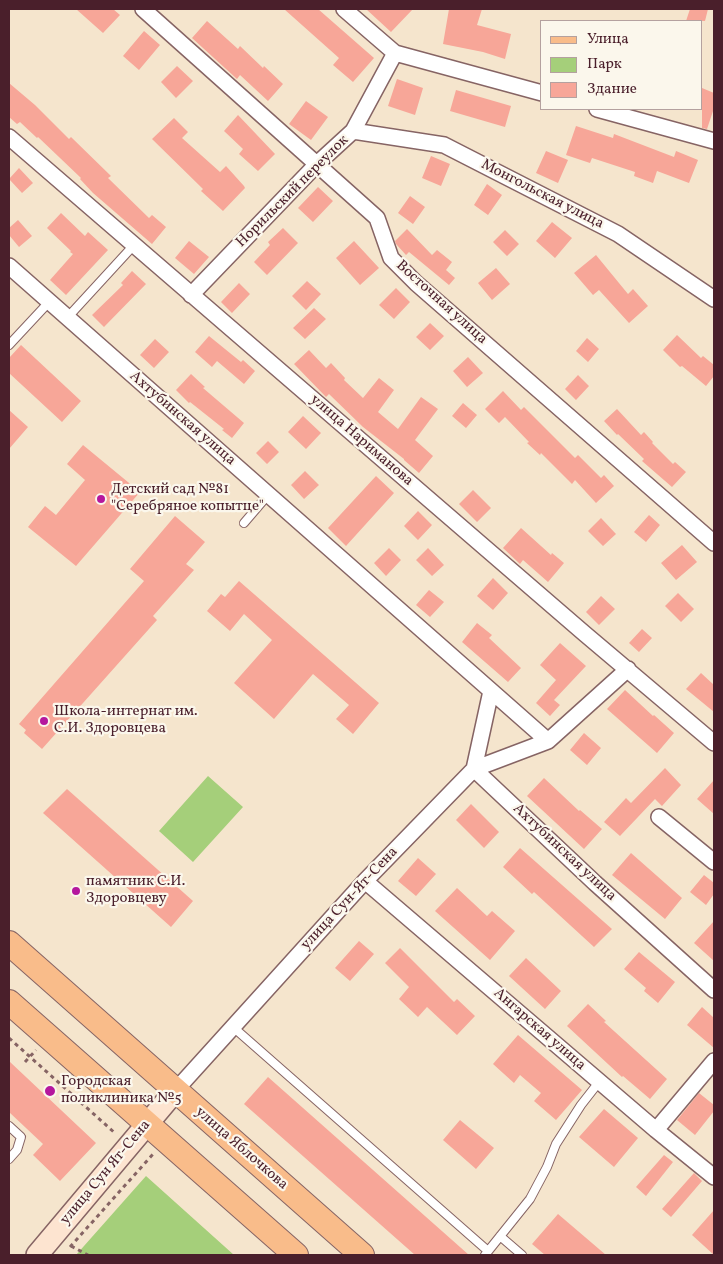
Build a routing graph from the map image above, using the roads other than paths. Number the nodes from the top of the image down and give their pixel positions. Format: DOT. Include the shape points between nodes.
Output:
graph roads {
  1 [pos="143,9"];
  2 [pos="344,9"];
  3 [pos="396,53"];
  4 [pos="540,92"];
  5 [pos="601,110"];
  6 [pos="353,132"];
  7 [pos="9,137"];
  8 [pos="714,141"];
  9 [pos="318,163"];
  10 [pos="134,245"];
  11 [pos="9,266"];
  12 [pos="191,295"];
  13 [pos="714,299"];
  14 [pos="50,301"];
  15 [pos="67,318"];
  16 [pos="9,345"];
  17 [pos="268,495"];
  18 [pos="244,523"];
  19 [pos="714,543"];
  20 [pos="628,669"];
  21 [pos="491,691"];
  22 [pos="548,741"];
  23 [pos="714,743"];
  24 [pos="474,768"];
  25 [pos="659,817"];
  26 [pos="714,862"];
  27 [pos="365,881"];
  28 [pos="9,943"];
  29 [pos="714,990"];
  30 [pos="9,1002"];
  31 [pos="233,1027"];
  32 [pos="714,1061"];
  33 [pos="599,1082"];
  34 [pos="175,1090"];
  35 [pos="146,1125"];
  36 [pos="9,1126"];
  37 [pos="656,1130"];
  38 [pos="9,1159"];
  39 [pos="714,1177"];
  40 [pos="500,1236"];
  41 [pos="486,1253"];
  42 [pos="36,1255"];
  43 [pos="296,1255"];
  44 [pos="362,1255"];
  45 [pos="522,1255"];
  1 -- 9 [label="street, Восточная улица"];
  2 -- 3 [label="street"];
  3 -- 4 [label="street"];
  3 -- 6 [label="street, Норильский переулок"];
  5 -- 8 [label="street"];
  6 -- 9 [label="street, Норильский переулок"];
  6 -- 13 [label="street, Монгольская улица" via="444,145 618,234"];
  7 -- 10 [label="street, улица Нариманова"];
  9 -- 12 [label="street, Норильский переулок"];
  9 -- 19 [label="street, Восточная улица" via="377,218 391,258 416,284"];
  10 -- 12 [label="street, улица Нариманова"];
  10 -- 15 [label="lane"];
  11 -- 14 [label="street, Ахтубинская улица"];
  12 -- 20 [label="street, улица Нариманова"];
  14 -- 15 [label="street, Ахтубинская улица"];
  14 -- 16 [label="lane"];
  15 -- 17 [label="street, Ахтубинская улица"];
  17 -- 18 [label="lane"];
  17 -- 21 [label="street, Ахтубинская улица"];
  20 -- 22 [label="street"];
  20 -- 23 [label="street, улица Нариманова"];
  21 -- 22 [label="street, Ахтубинская улица"];
  21 -- 24 [label="street"];
  22 -- 24 [label="street, улица Сун-Ят-Сена"];
  24 -- 27 [label="street, улица Сун-Ят-Сена"];
  24 -- 29 [label="street, Ахтубинская улица"];
  25 -- 26 [label="street"];
  27 -- 31 [label="street, улица Сун-Ят-Сена"];
  27 -- 33 [label="street, Ангарская улица"];
  28 -- 34 [label="main road, улица Яблочкова"];
  30 -- 35 [label="main road"];
  31 -- 34 [label="street, улица Сун-Ят-Сена"];
  31 -- 41 [label="lane"];
  32 -- 37 [label="street"];
  33 -- 37 [label="street, Ангарская улица"];
  33 -- 40 [label="lane" via="556,1144 530,1199"];
  34 -- 35 [label="main road, улица Сун Ят-Сена"];
  34 -- 44 [label="main road, улица Яблочкова"];
  35 -- 42 [label="main road, улица Сун Ят-Сена"];
  35 -- 43 [label="main road"];
  36 -- 38 [label="lane" via="21,1137 17,1150"];
  37 -- 39 [label="street, Ангарская улица"];
  40 -- 41 [label="lane"];
  40 -- 45 [label="lane"];
}
